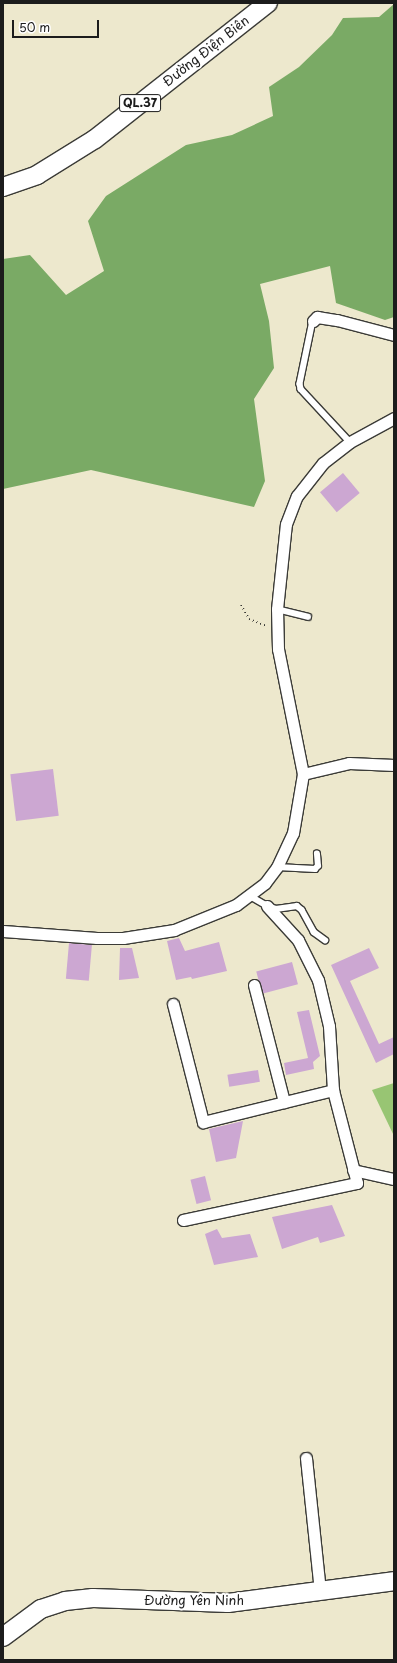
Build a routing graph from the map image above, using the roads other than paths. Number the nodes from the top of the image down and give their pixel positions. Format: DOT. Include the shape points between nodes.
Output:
graph roads {
  1 [pos="268,3"];
  2 [pos="3,187"];
  3 [pos="313,321"];
  4 [pos="394,335"];
  5 [pos="394,418"];
  6 [pos="350,442"];
  7 [pos="278,609"];
  8 [pos="308,617"];
  9 [pos="394,765"];
  10 [pos="303,774"];
  11 [pos="317,854"];
  12 [pos="277,867"];
  13 [pos="250,896"];
  14 [pos="267,906"];
  15 [pos="3,931"];
  16 [pos="325,940"];
  17 [pos="254,985"];
  18 [pos="173,1004"];
  19 [pos="333,1090"];
  20 [pos="284,1102"];
  21 [pos="353,1170"];
  22 [pos="394,1179"];
  23 [pos="183,1220"];
  24 [pos="306,1458"];
  25 [pos="394,1581"];
  26 [pos="320,1591"];
  27 [pos="3,1637"];
  1 -- 2 [label="main road, Đường Điện Biên / QL.37" via="95,138 37,175"];
  3 -- 4 [label="street" via="317,317 337,320"];
  3 -- 6 [label="lane" via="301,389"];
  5 -- 6 [label="street"];
  6 -- 7 [label="street" via="314,471 291,509 286,524"];
  7 -- 8 [label="lane"];
  7 -- 10 [label="street" via="277,626 282,672"];
  9 -- 10 [label="street" via="348,763"];
  10 -- 12 [label="street" via="293,833"];
  11 -- 12 [label="lane" via="318,866 315,869"];
  12 -- 13 [label="street"];
  13 -- 14 [label="lane"];
  13 -- 15 [label="street" via="220,914 149,935 97,938"];
  14 -- 16 [label="lane" via="276,909 297,906 314,932"];
  14 -- 19 [label="street" via="298,940 318,980 329,1026"];
  17 -- 20 [label="street"];
  18 -- 20 [label="street" via="203,1122"];
  19 -- 20 [label="street"];
  19 -- 21 [label="street"];
  21 -- 22 [label="street"];
  21 -- 23 [label="street" via="357,1184"];
  24 -- 26 [label="street"];
  25 -- 26 [label="main road, Đường Yên Ninh"];
  26 -- 27 [label="main road, Đường Yên Ninh" via="228,1603 93,1598 65,1601 41,1609"];
}
